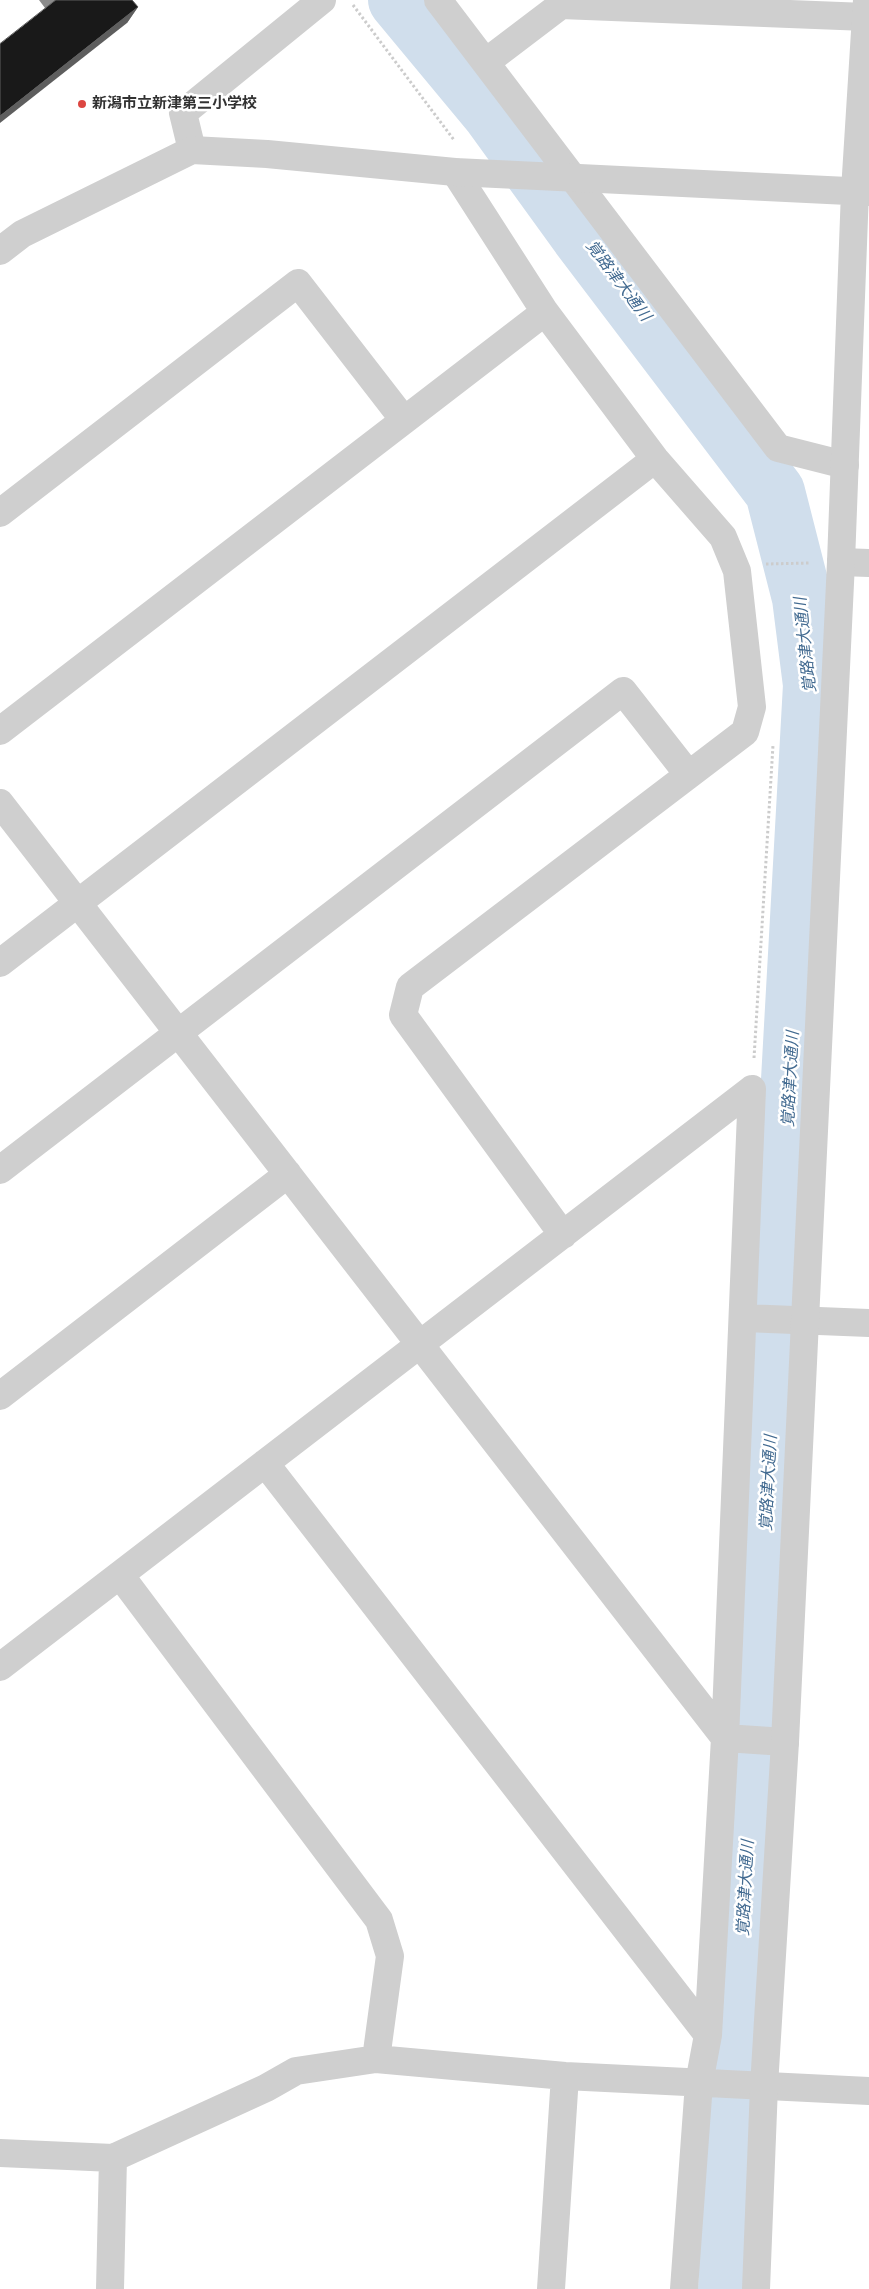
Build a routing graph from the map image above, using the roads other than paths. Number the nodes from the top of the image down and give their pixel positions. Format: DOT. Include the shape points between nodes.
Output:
graph roads {
  1 [pos="322,0"];
  2 [pos="438,0"];
  3 [pos="867,8"];
  4 [pos="486,62"];
  5 [pos="192,150"];
  6 [pos="467,173"];
  7 [pos="572,176"];
  8 [pos="862,191"];
  9 [pos="0,251"];
  10 [pos="545,312"];
  11 [pos="404,420"];
  12 [pos="655,459"];
  13 [pos="845,465"];
  14 [pos="0,513"];
  15 [pos="841,562"];
  16 [pos="869,563"];
  17 [pos="0,731"];
  18 [pos="688,774"];
  19 [pos="0,803"];
  20 [pos="77,904"];
  21 [pos="0,963"];
  22 [pos="178,1033"];
  23 [pos="0,1170"];
  24 [pos="288,1174"];
  25 [pos="563,1235"];
  26 [pos="744,1318"];
  27 [pos="806,1320"];
  28 [pos="869,1323"];
  29 [pos="420,1344"];
  30 [pos="0,1396"];
  31 [pos="265,1463"];
  32 [pos="120,1575"];
  33 [pos="0,1667"];
  34 [pos="725,1738"];
  35 [pos="786,1742"];
  36 [pos="708,2035"];
  37 [pos="376,2059"];
  38 [pos="565,2076"];
  39 [pos="699,2083"];
  40 [pos="764,2086"];
  41 [pos="869,2091"];
  42 [pos="0,2152"];
  43 [pos="113,2158"];
  44 [pos="110,2289"];
  45 [pos="551,2289"];
  46 [pos="684,2289"];
  47 [pos="756,2289"];
  1 -- 5 [label="street" via="183,113"];
  2 -- 4 [label="street"];
  3 -- 4 [label="street" via="562,5"];
  3 -- 8 [label="street"];
  4 -- 7 [label="street"];
  5 -- 6 [label="street"];
  5 -- 9 [label="street" via="22,234"];
  6 -- 7 [label="street"];
  6 -- 10 [label="street"];
  7 -- 8 [label="street"];
  7 -- 13 [label="street" via="778,448"];
  8 -- 13 [label="street"];
  10 -- 11 [label="street"];
  10 -- 12 [label="street"];
  11 -- 14 [label="street" via="298,284"];
  11 -- 17 [label="street"];
  12 -- 18 [label="street" via="722,537 737,571 752,707 744,732"];
  12 -- 20 [label="street"];
  13 -- 15 [label="street"];
  15 -- 16 [label="street"];
  15 -- 27 [label="street"];
  18 -- 22 [label="street" via="623,690"];
  18 -- 25 [label="street" via="410,987 403,1015"];
  19 -- 20 [label="street"];
  20 -- 21 [label="street"];
  20 -- 22 [label="street"];
  22 -- 23 [label="street"];
  22 -- 24 [label="street"];
  24 -- 29 [label="street"];
  24 -- 30 [label="street"];
  25 -- 26 [label="street" via="752,1089"];
  25 -- 29 [label="street"];
  26 -- 27 [label="street"];
  26 -- 34 [label="street"];
  27 -- 28 [label="street"];
  27 -- 35 [label="street"];
  29 -- 31 [label="street"];
  29 -- 34 [label="street"];
  31 -- 32 [label="street"];
  31 -- 36 [label="street"];
  32 -- 33 [label="street"];
  32 -- 37 [label="street" via="379,1920 390,1956"];
  34 -- 35 [label="street"];
  34 -- 36 [label="street"];
  35 -- 40 [label="street"];
  36 -- 39 [label="street"];
  37 -- 38 [label="street"];
  37 -- 43 [label="street" via="296,2072"];
  38 -- 39 [label="street"];
  38 -- 45 [label="street"];
  39 -- 40 [label="street"];
  39 -- 46 [label="street"];
  40 -- 41 [label="street"];
  40 -- 47 [label="street"];
  42 -- 43 [label="street"];
  43 -- 44 [label="street"];
}
